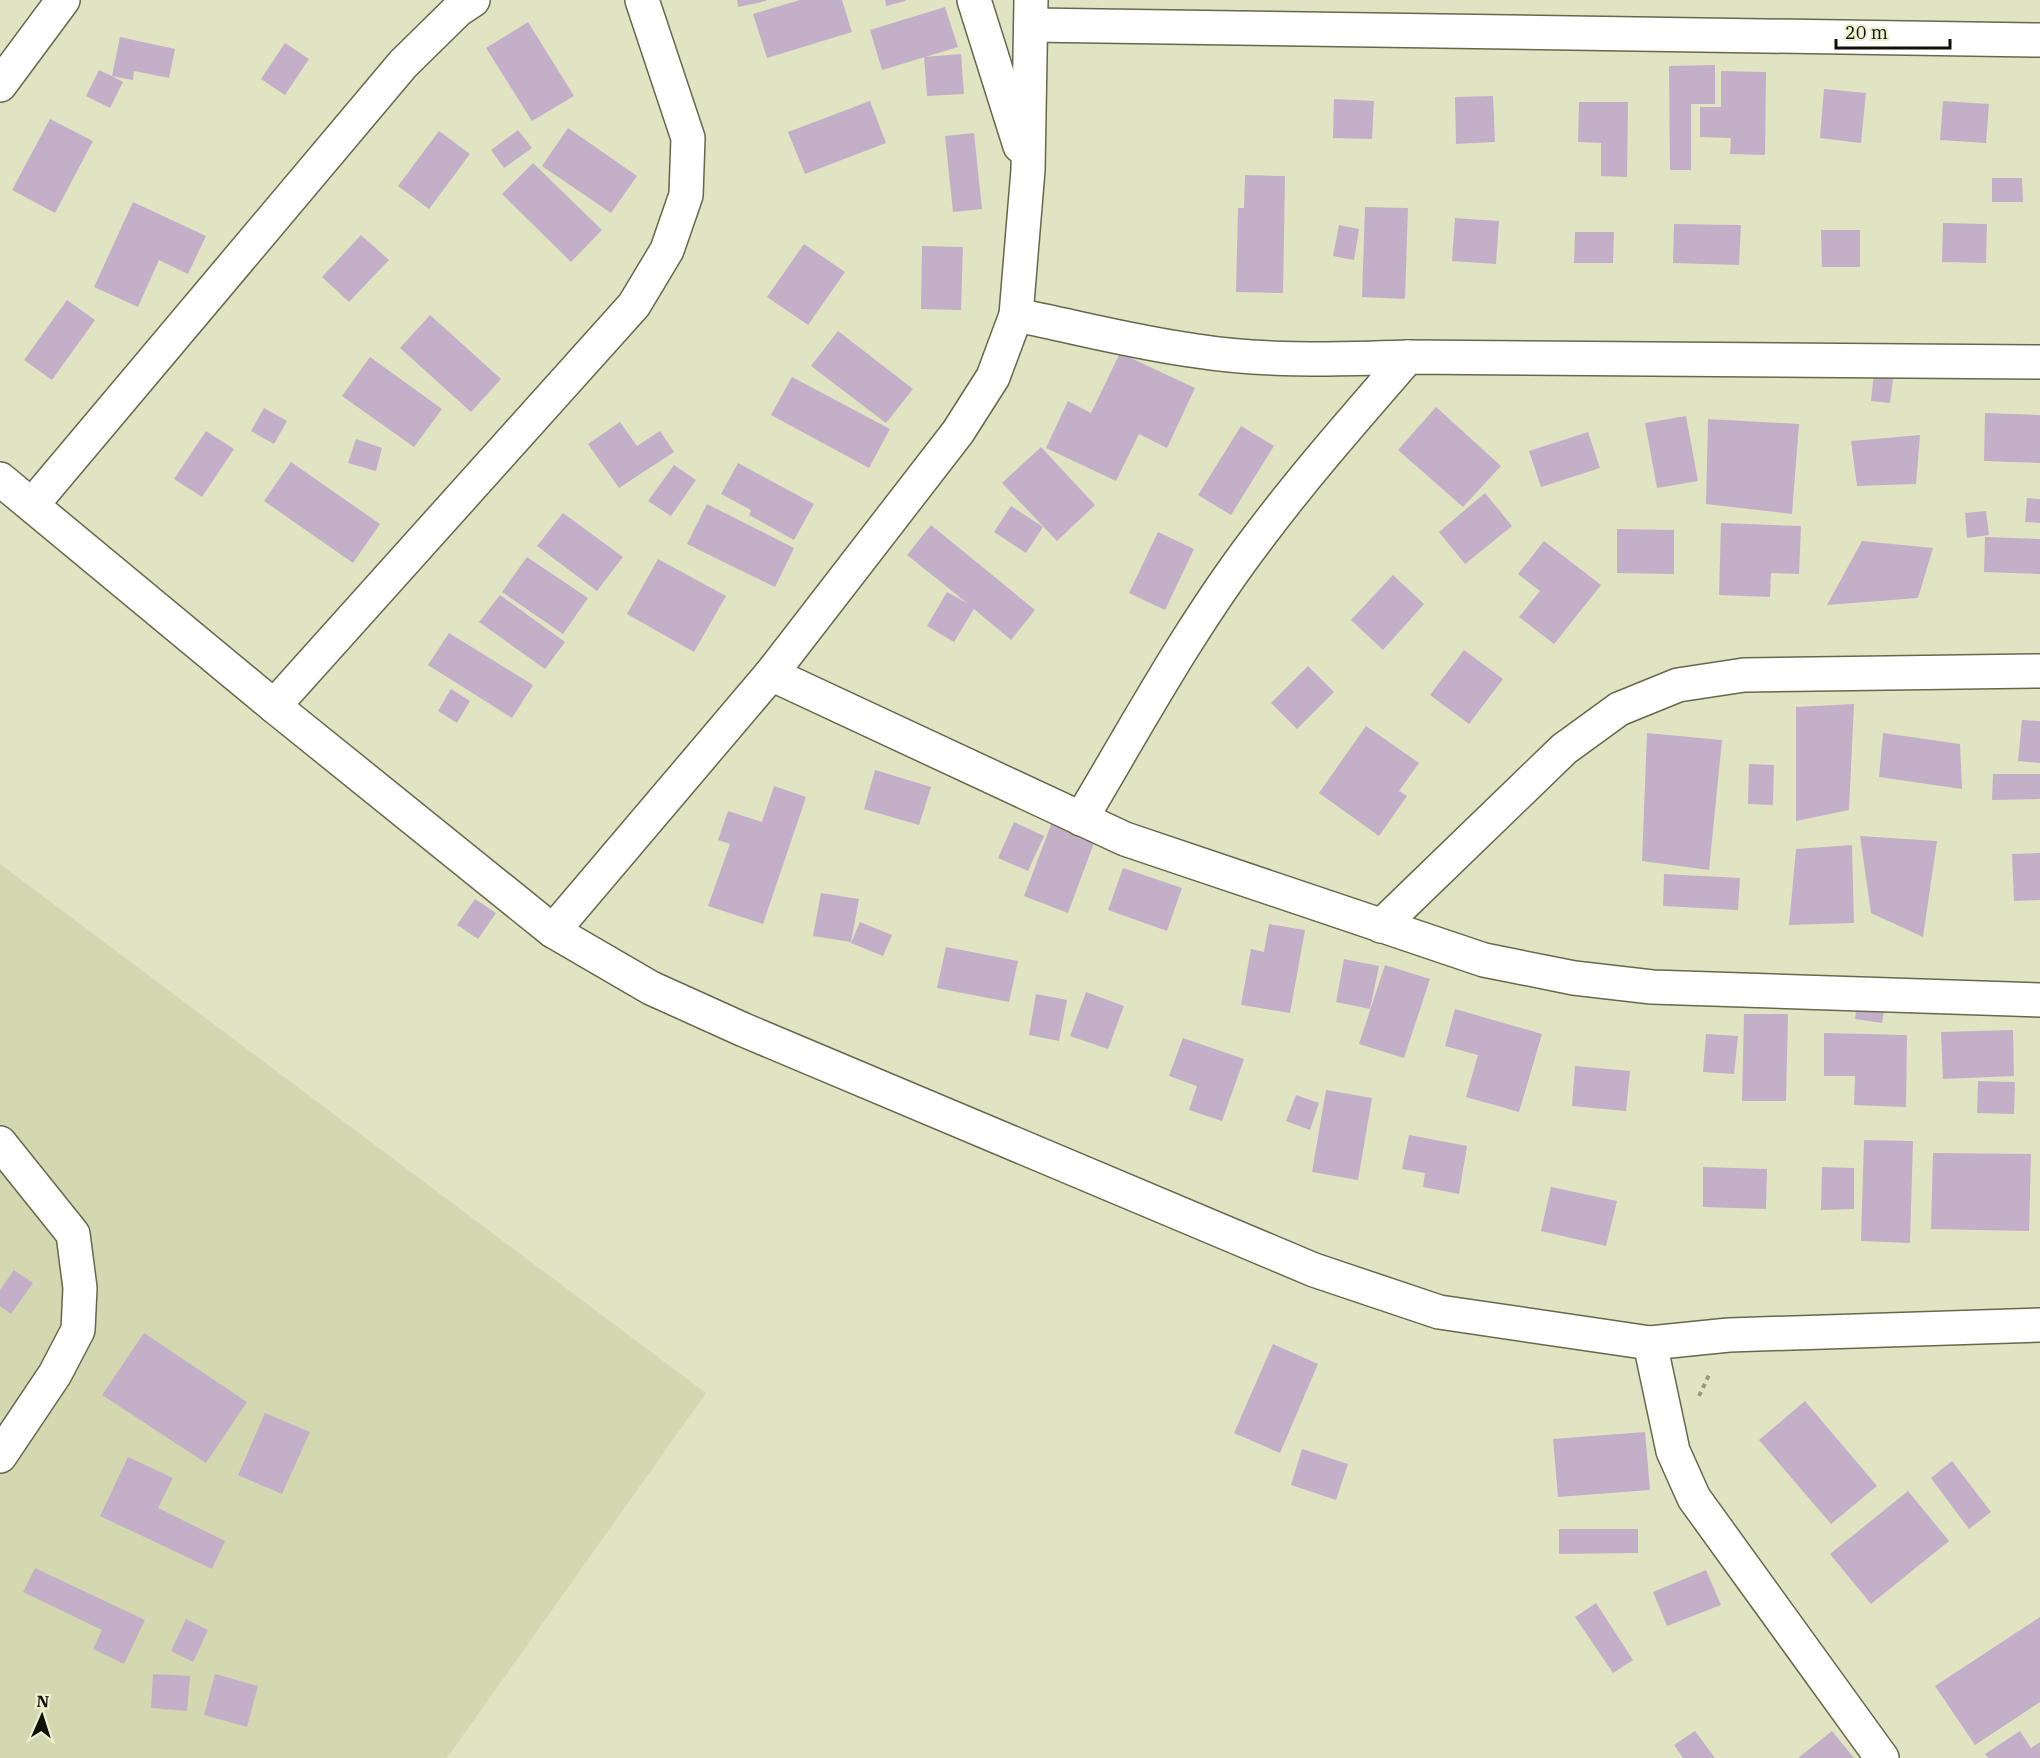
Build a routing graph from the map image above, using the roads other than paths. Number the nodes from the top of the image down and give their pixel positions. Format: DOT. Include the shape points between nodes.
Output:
graph roads {
  1 [pos="63,0"];
  2 [pos="473,0"];
  3 [pos="642,0"];
  4 [pos="974,0"];
  5 [pos="1031,13"];
  6 [pos="2040,40"];
  7 [pos="0,85"];
  8 [pos="1028,170"];
  9 [pos="1016,315"];
  10 [pos="1408,357"];
  11 [pos="2040,362"];
  12 [pos="0,479"];
  13 [pos="32,505"];
  14 [pos="2040,671"];
  15 [pos="771,674"];
  16 [pos="274,706"];
  17 [pos="1081,819"];
  18 [pos="1381,926"];
  19 [pos="553,931"];
  20 [pos="2040,1000"];
  21 [pos="0,1143"];
  22 [pos="2040,1325"];
  23 [pos="1650,1343"];
  24 [pos="0,1456"];
  25 [pos="1882,1758"];
  1 -- 7 [label="street"];
  2 -- 13 [label="street" via="403,64"];
  3 -- 16 [label="street" via="688,138 686,195 667,250 634,305"];
  4 -- 8 [label="street"];
  5 -- 6 [label="street"];
  5 -- 8 [label="street"];
  8 -- 9 [label="street"];
  9 -- 10 [label="street" via="1196,351 1307,360"];
  9 -- 15 [label="street" via="993,377 958,432"];
  10 -- 11 [label="street"];
  10 -- 17 [label="street" via="1256,540 1212,603"];
  12 -- 13 [label="street"];
  13 -- 16 [label="street"];
  14 -- 18 [label="street" via="1744,675 1678,685 1619,709 1564,749"];
  15 -- 17 [label="street"];
  15 -- 19 [label="street"];
  16 -- 19 [label="street"];
  17 -- 18 [label="street" via="1125,839"];
  18 -- 20 [label="street" via="1484,960 1574,978 1652,987"];
  19 -- 23 [label="street" via="651,988 744,1030 1314,1270 1439,1312"];
  21 -- 24 [label="street" via="73,1234 80,1288 78,1330 55,1374"];
  22 -- 23 [label="street" via="1729,1335"];
  23 -- 25 [label="street" via="1673,1450 1694,1498"];
}
